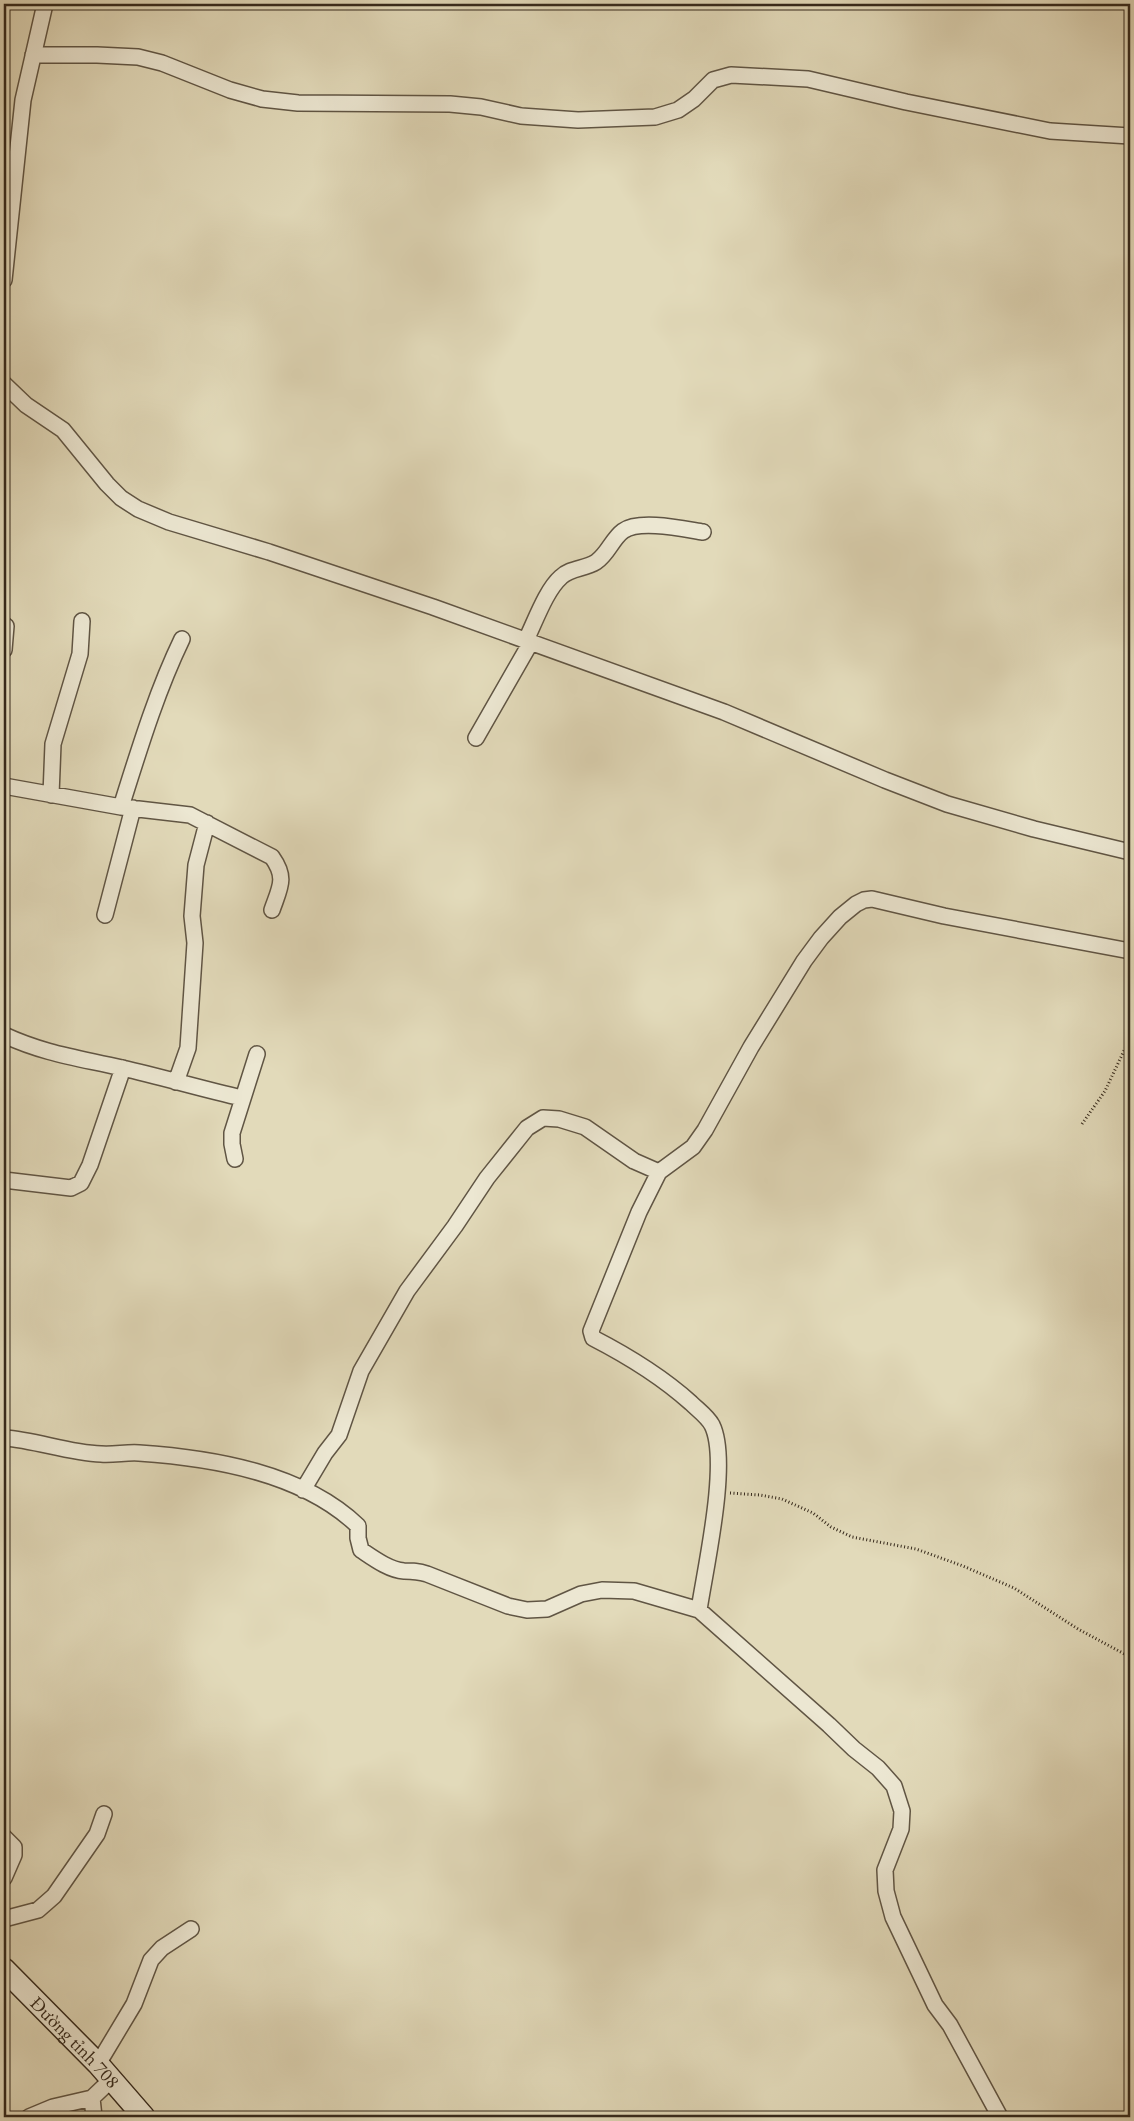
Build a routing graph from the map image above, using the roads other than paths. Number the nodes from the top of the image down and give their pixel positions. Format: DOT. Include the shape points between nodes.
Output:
graph roads {
  1 [pos="45,4"];
  2 [pos="33,55"];
  3 [pos="1130,136"];
  4 [pos="4,280"];
  5 [pos="4,384"];
  6 [pos="702,532"];
  7 [pos="82,621"];
  8 [pos="6,626"];
  9 [pos="182,639"];
  10 [pos="528,641"];
  11 [pos="4,650"];
  12 [pos="476,738"];
  13 [pos="4,786"];
  14 [pos="51,795"];
  15 [pos="127,808"];
  16 [pos="206,823"];
  17 [pos="1130,852"];
  18 [pos="272,910"];
  19 [pos="105,915"];
  20 [pos="1130,951"];
  21 [pos="4,1035"];
  22 [pos="257,1054"];
  23 [pos="123,1068"];
  24 [pos="176,1082"];
  25 [pos="242,1098"];
  26 [pos="235,1159"];
  27 [pos="659,1172"];
  28 [pos="4,1180"];
  29 [pos="4,1438"];
  30 [pos="303,1490"];
  31 [pos="699,1610"];
  32 [pos="104,1814"];
  33 [pos="4,1837"];
  34 [pos="4,1878"];
  35 [pos="4,1919"];
  36 [pos="191,1929"];
  37 [pos="4,1969"];
  38 [pos="105,2072"];
  39 [pos="92,2098"];
  40 [pos="29,2117"];
  41 [pos="94,2117"];
  42 [pos="144,2117"];
  43 [pos="1000,2117"];
  1 -- 2 [label="street"];
  2 -- 3 [label="street" via="138,57 262,99 298,103 450,104 521,116 578,120 655,117 678,110 714,80 731,75 808,79 1050,131"];
  2 -- 4 [label="street" via="23,100"];
  5 -- 10 [label="street" via="26,405 62,430 107,484 138,509"];
  6 -- 10 [label="street" via="657,526 633,526 624,530 596,562 560,577"];
  7 -- 14 [label="street" via="80,654 53,744"];
  8 -- 11 [label="street"];
  9 -- 15 [label="street" via="145,733"];
  10 -- 12 [label="street"];
  10 -- 17 [label="street" via="724,712 947,804"];
  13 -- 14 [label="street"];
  14 -- 15 [label="street"];
  15 -- 16 [label="street" via="190,815"];
  15 -- 19 [label="street"];
  16 -- 18 [label="street" via="272,856 280,867 282,879"];
  16 -- 24 [label="street" via="196,865 188,1048"];
  20 -- 27 [label="street" via="864,900 840,917 804,961 751,1046 706,1130 693,1147"];
  21 -- 23 [label="street" via="57,1055"];
  22 -- 25 [label="street"];
  23 -- 24 [label="street"];
  23 -- 28 [label="street" via="81,1183 71,1188"];
  24 -- 25 [label="street"];
  25 -- 26 [label="street" via="232,1133"];
  27 -- 30 [label="street" via="634,1161 585,1128 559,1119 543,1118 527,1128 486,1178 407,1291 361,1371 339,1435"];
  27 -- 31 [label="street" via="639,1212 591,1331 593,1338 669,1383 704,1414 712,1426 718,1451 717,1492"];
  29 -- 30 [label="street" via="100,1454 137,1453 206,1460 249,1468"];
  30 -- 31 [label="street" via="344,1513 358,1526 361,1550 377,1562 403,1571 414,1569 508,1606 527,1610 547,1609 581,1594 602,1590 634,1591"];
  31 -- 43 [label="street" via="878,1768 894,1786 902,1811 901,1830 885,1870 886,1891 893,1917 935,2005 950,2025"];
  32 -- 35 [label="street" via="97,1834 54,1896 38,1910"];
  33 -- 34 [label="street" via="14,1847 14,1855"];
  36 -- 38 [label="street" via="162,1948 151,1960"];
  37 -- 38 [label="main road, Đường tỉnh 708"];
  38 -- 39 [label="street"];
  38 -- 42 [label="main road, Đường tỉnh 708"];
  39 -- 40 [label="street" via="53,2107"];
  39 -- 41 [label="street"];
}
